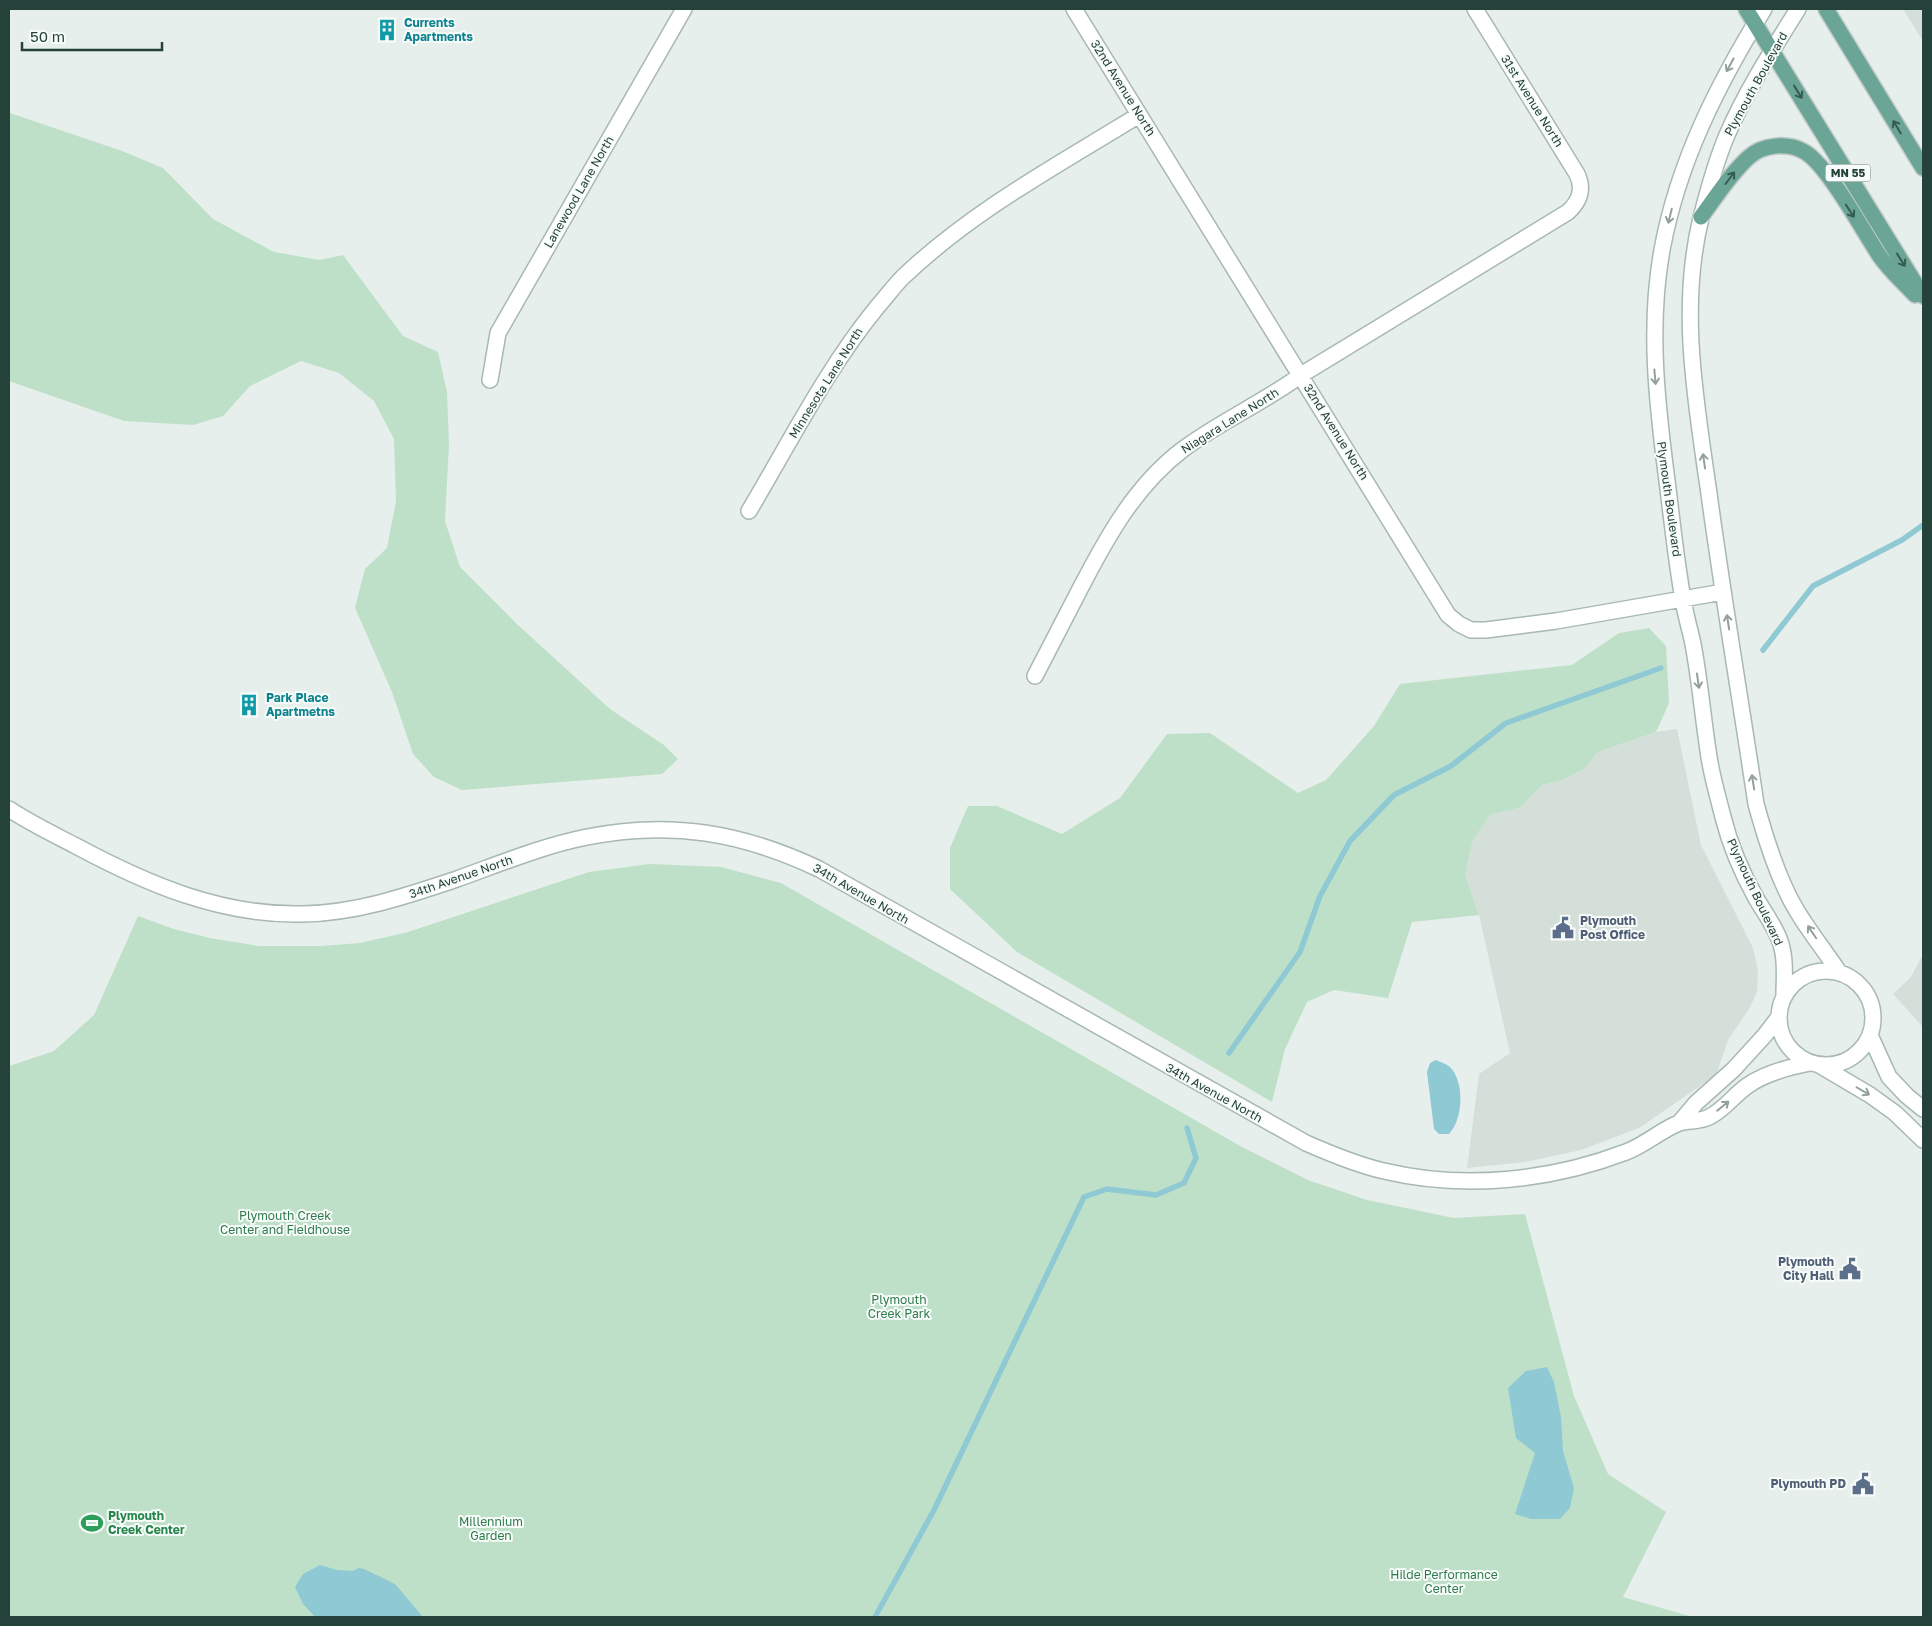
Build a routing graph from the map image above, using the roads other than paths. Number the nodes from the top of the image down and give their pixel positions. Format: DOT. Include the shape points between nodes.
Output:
graph roads {
  1 [pos="684,9"];
  2 [pos="1074,9"];
  3 [pos="1475,9"];
  4 [pos="1746,9"];
  5 [pos="1764,9"];
  6 [pos="1798,9"];
  7 [pos="1826,9"];
  8 [pos="1755,23"];
  9 [pos="1772,50"];
  10 [pos="1140,115"];
  11 [pos="1923,168"];
  12 [pos="1580,195"];
  13 [pos="1701,217"];
  14 [pos="1923,296"];
  15 [pos="1923,304"];
  16 [pos="1301,376"];
  17 [pos="490,380"];
  18 [pos="749,511"];
  19 [pos="1723,592"];
  20 [pos="1683,599"];
  21 [pos="1035,676"];
  22 [pos="9,809"];
  23 [pos="1839,972"];
  24 [pos="1784,994"];
  25 [pos="1778,1018"];
  26 [pos="1870,1035"];
  27 [pos="1816,1065"];
  28 [pos="1923,1109"];
  29 [pos="1679,1123"];
  30 [pos="1923,1140"];
  1 -- 17 [label="street, Lanewood Lane North" via="498,333"];
  2 -- 10 [label="street, 32nd Avenue North"];
  3 -- 12 [label="street, 31st Avenue North" via="1577,174 1582,184"];
  4 -- 8 [label="main road, MN 55"];
  5 -- 8 [label="street, Plymouth Boulevard"];
  6 -- 9 [label="street, Plymouth Boulevard"];
  11 -- 7 [label="main road, one-way"];
  8 -- 9 [label="main road, MN 55"];
  8 -- 20 [label="street, Plymouth Boulevard, one-way" via="1722,80 1694,141 1675,197 1662,251 1655,309 1654,368"];
  9 -- 13 [label="street, Plymouth Boulevard" via="1726,137"];
  9 -- 14 [label="main road, MN 55, one-way"];
  10 -- 16 [label="street, 32nd Avenue North"];
  10 -- 18 [label="street, Minnesota Lane North" via="998,202 947,238 901,279 861,327 827,378"];
  12 -- 16 [label="street, Niagara Lane North" via="1568,212"];
  13 -- 15 [label="main road, one-way" via="1750,156 1766,148 1781,146 1805,151 1823,169 1881,258"];
  19 -- 13 [label="street, Plymouth Boulevard, one-way" via="1692,364 1691,273"];
  16 -- 20 [label="street, 32nd Avenue North" via="1448,616 1459,624 1471,630 1486,630"];
  16 -- 21 [label="street, Niagara Lane North" via="1183,450 1153,475 1107,538"];
  19 -- 20 [label="street, 32nd Avenue North"];
  23 -- 19 [label="street, Plymouth Boulevard, one-way" via="1785,890 1764,832 1756,804"];
  20 -- 24 [label="street, Plymouth Boulevard, one-way" via="1710,760 1724,822 1741,868 1782,948"];
  22 -- 29 [label="street, 34th Avenue North" via="148,882 229,907 275,914 325,912 380,904 585,837 650,829 721,835 792,856 1275,1128 1385,1172 1458,1181 1510,1180 1612,1157"];
  23 -- 24 [label="street" via="1808,974 1794,982"];
  23 -- 26 [label="street" via="1864,990 1869,999 1873,1017"];
  24 -- 25 [label="street"];
  25 -- 27 [label="street" via="1781,1035 1788,1047 1798,1057"];
  25 -- 29 [label="street, 34th Avenue North" via="1751,1052"];
  26 -- 27 [label="street" via="1852,1058 1839,1064"];
  26 -- 28 [label="street" via="1889,1077"];
  29 -- 27 [label="street, 34th Avenue North, one-way" via="1709,1118 1748,1085 1767,1075 1792,1067"];
  27 -- 30 [label="street, one-way" via="1870,1095"];
}
